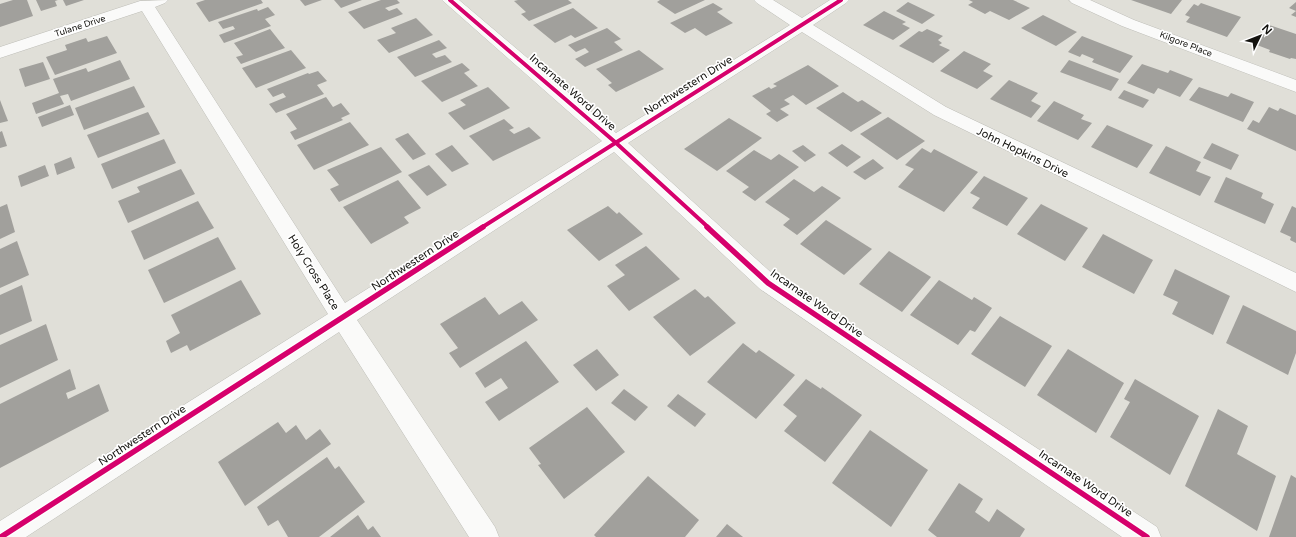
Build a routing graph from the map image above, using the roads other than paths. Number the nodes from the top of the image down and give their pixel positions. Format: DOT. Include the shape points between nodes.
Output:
graph roads {
  1 [pos="450,0"];
  2 [pos="762,0"];
  3 [pos="841,0"];
  4 [pos="1077,0"];
  5 [pos="153,2"];
  6 [pos="802,25"];
  7 [pos="0,53"];
  8 [pos="1296,86"];
  9 [pos="615,142"];
  10 [pos="1296,283"];
  11 [pos="343,318"];
  12 [pos="1,537"];
  13 [pos="485,537"];
  14 [pos="1148,537"];
  1 -- 9 [label="street, Incarnate Word Drive"];
  2 -- 6 [label="street, John Hopkins Drive"];
  3 -- 6 [label="street, Northwestern Drive"];
  4 -- 8 [label="street, Kilgore Place" via="1128,23"];
  5 -- 7 [label="street, Tulane Drive"];
  5 -- 11 [label="street, Holy Cross Place"];
  6 -- 9 [label="street, Northwestern Drive"];
  6 -- 10 [label="street, John Hopkins Drive" via="940,111"];
  9 -- 11 [label="street, Northwestern Drive"];
  9 -- 14 [label="street, Incarnate Word Drive" via="768,283"];
  11 -- 12 [label="street, Northwestern Drive"];
  11 -- 13 [label="street, Holy Cross Place"];
}
